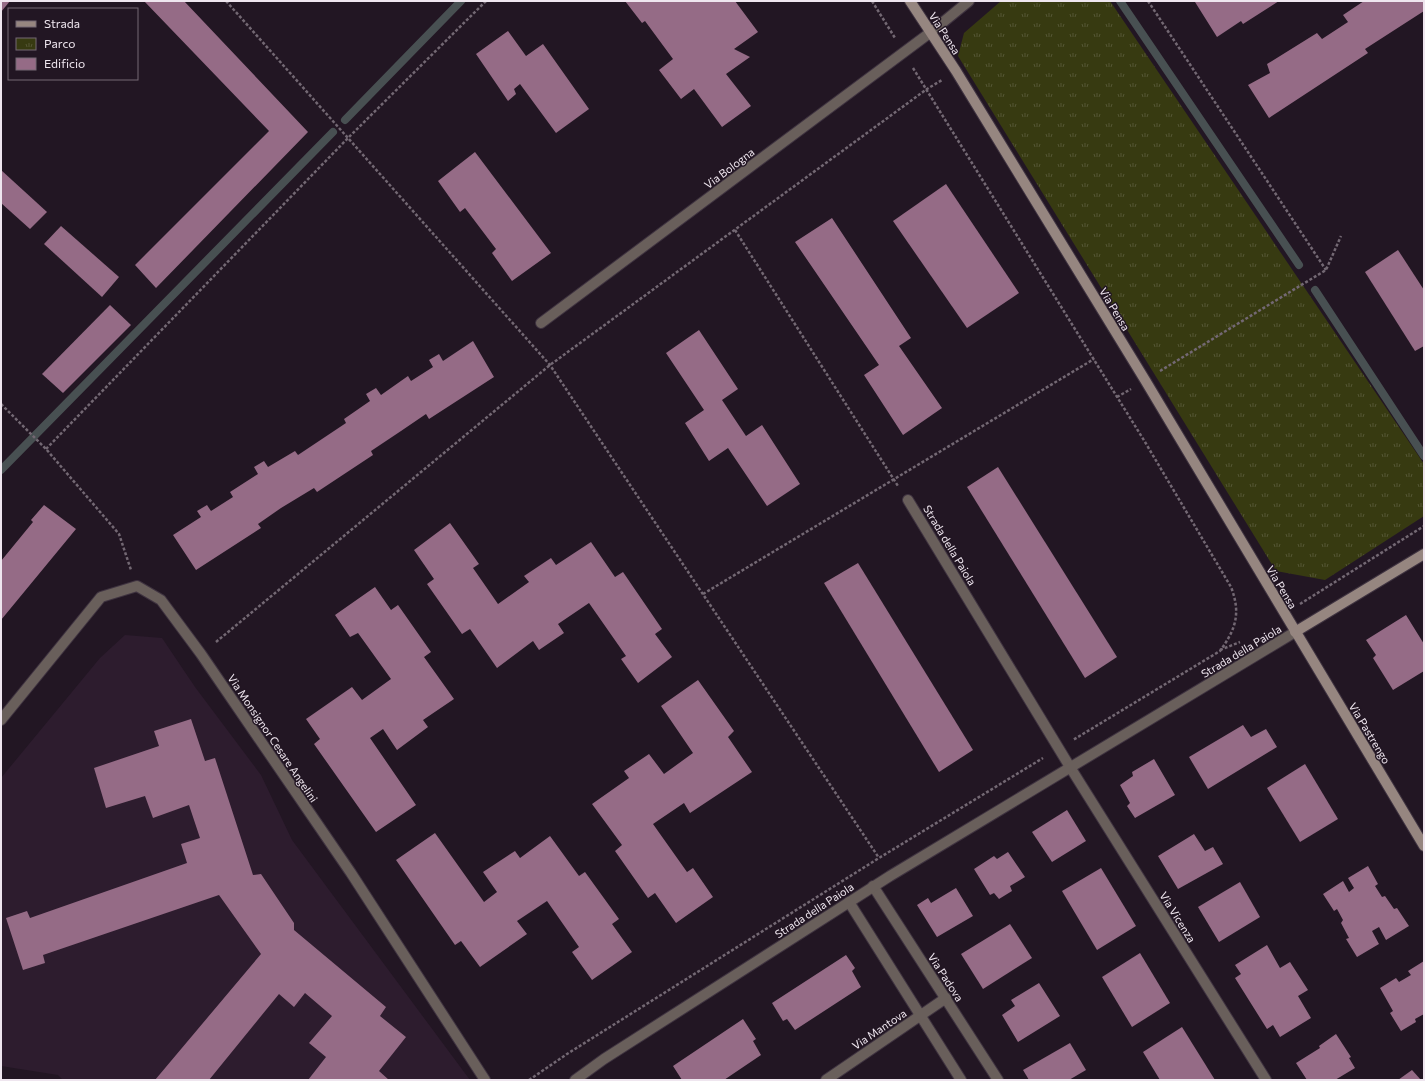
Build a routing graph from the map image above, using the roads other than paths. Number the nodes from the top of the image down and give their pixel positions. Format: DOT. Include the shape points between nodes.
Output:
graph roads {
  1 [pos="910,1"];
  2 [pos="969,1"];
  3 [pos="930,32"];
  4 [pos="541,323"];
  5 [pos="908,500"];
  6 [pos="1424,554"];
  7 [pos="1296,632"];
  8 [pos="1,720"];
  9 [pos="1070,767"];
  10 [pos="1424,846"];
  11 [pos="873,886"];
  12 [pos="849,902"];
  13 [pos="946,998"];
  14 [pos="920,1015"];
  15 [pos="485,1080"];
  16 [pos="575,1080"];
  17 [pos="826,1080"];
  18 [pos="961,1080"];
  19 [pos="998,1080"];
  20 [pos="1266,1080"];
  1 -- 3 [label="street, Via Pensa"];
  2 -- 3 [label="street, Via Bologna"];
  3 -- 4 [label="street, Via Bologna"];
  3 -- 7 [label="street, Via Pensa" via="1145,380"];
  5 -- 9 [label="street, Strada della Paiola"];
  6 -- 7 [label="street, Strada della Paiola"];
  7 -- 9 [label="street, Strada della Paiola"];
  7 -- 10 [label="street, Via Pastrengo"];
  8 -- 15 [label="street, Via Monsignor Cesare Angelini" via="101,597 137,586 161,600 202,654 351,873"];
  9 -- 11 [label="street, Strada della Paiola"];
  9 -- 20 [label="street, Via Vicenza"];
  11 -- 12 [label="street, Strada della Paiola"];
  11 -- 13 [label="street, Via Padova"];
  12 -- 14 [label="street"];
  12 -- 16 [label="street, Strada della Paiola"];
  13 -- 14 [label="street, Via Mantova"];
  13 -- 19 [label="street, Via Padova"];
  14 -- 17 [label="street, Via Mantova"];
  14 -- 18 [label="street"];
}
